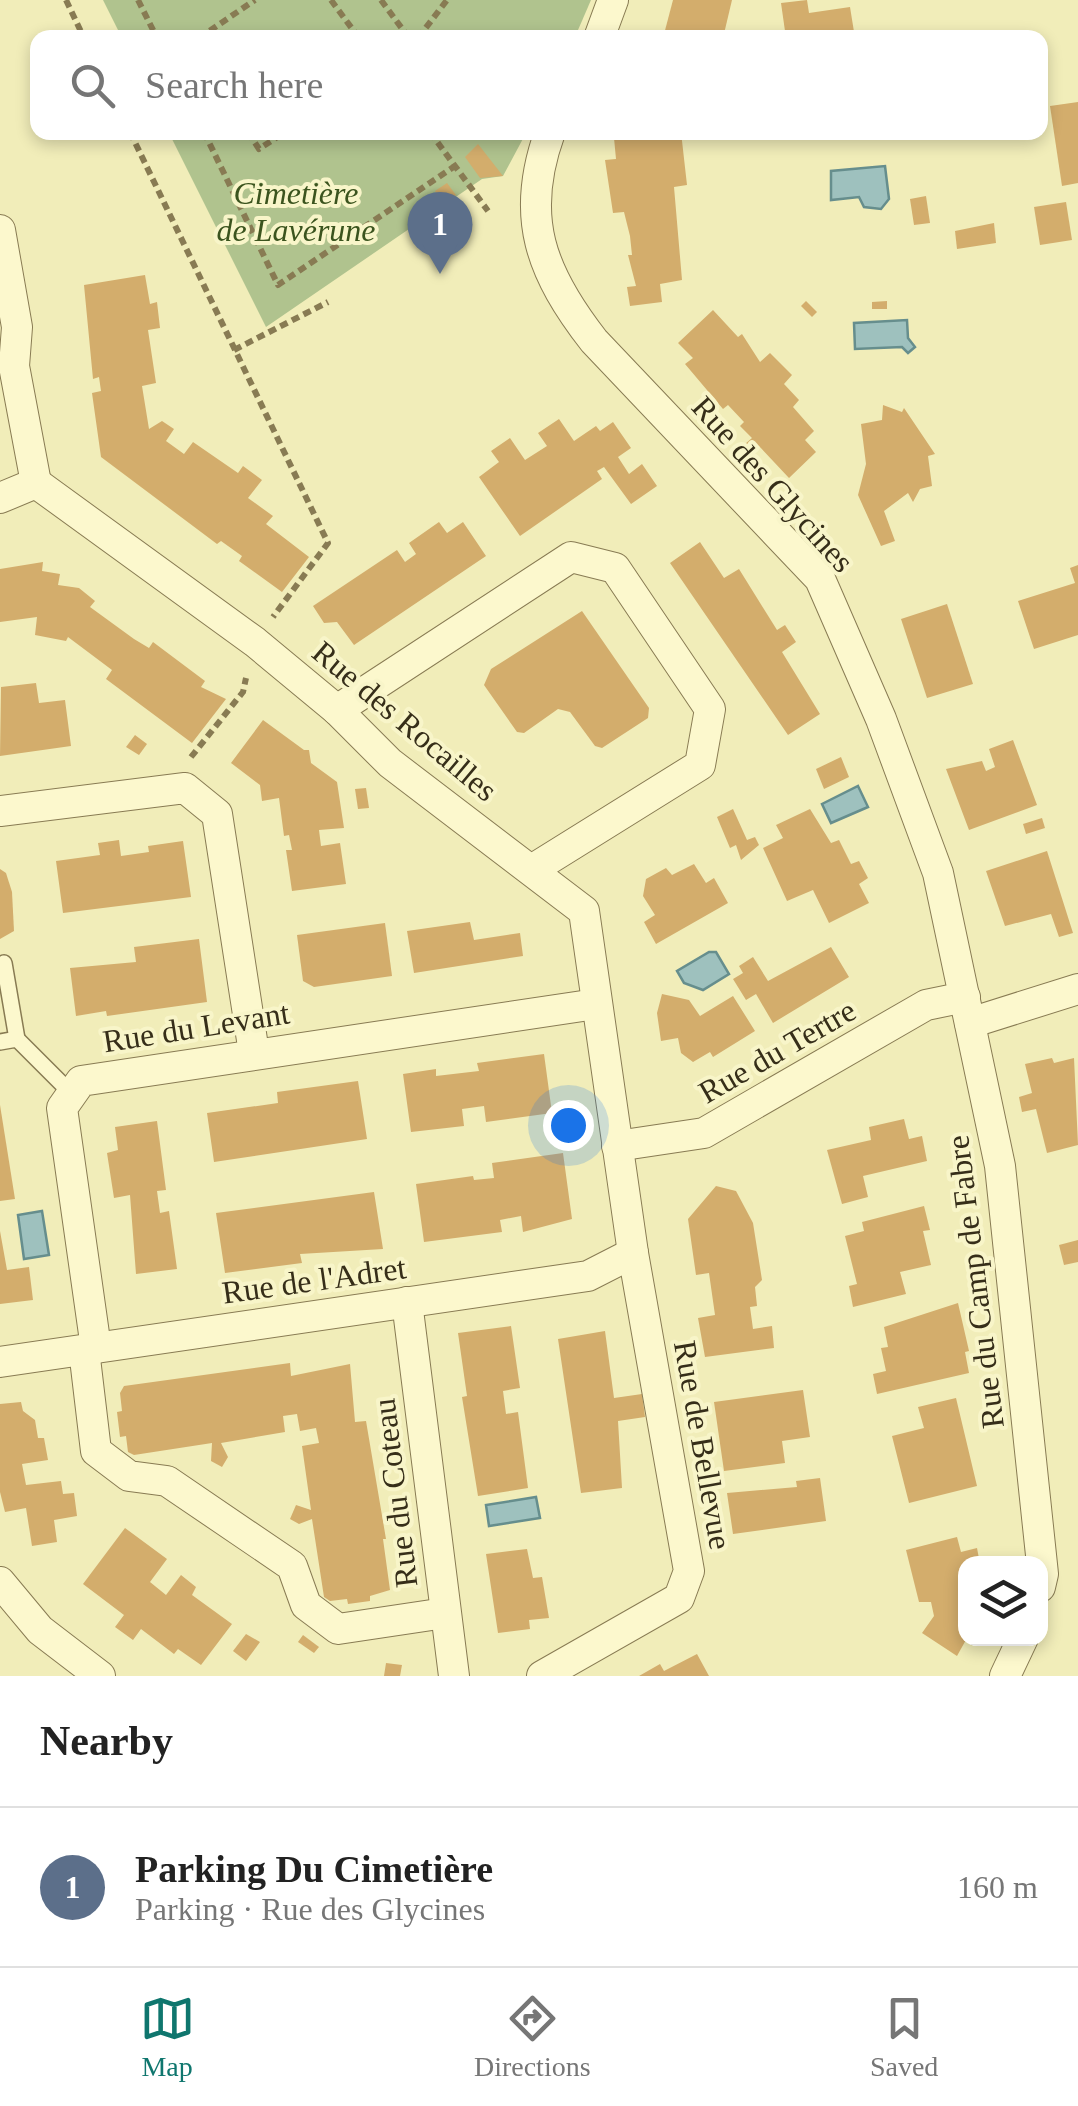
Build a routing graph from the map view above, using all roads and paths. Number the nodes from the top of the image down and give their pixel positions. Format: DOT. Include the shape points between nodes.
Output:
graph roads {
  1 [pos="66,0"];
  2 [pos="138,0"];
  3 [pos="255,0"];
  4 [pos="331,0"];
  5 [pos="381,0"];
  6 [pos="447,0"];
  7 [pos="612,0"];
  8 [pos="80,30"];
  9 [pos="153,30"];
  10 [pos="212,30"];
  11 [pos="353,30"];
  12 [pos="403,30"];
  13 [pos="424,30"];
  14 [pos="601,30"];
  15 [pos="134,140"];
  16 [pos="207,140"];
  17 [pos="253,140"];
  18 [pos="273,140"];
  19 [pos="436,140"];
  20 [pos="548,140"];
  21 [pos="455,166"];
  22 [pos="488,211"];
  23 [pos="0,230"];
  24 [pos="328,302"];
  25 [pos="234,350"];
  26 [pos="36,483"];
  27 [pos="0,498"];
  28 [pos="255,642"];
  29 [pos="337,710"];
  30 [pos="185,788"];
  31 [pos="0,811"];
  32 [pos="532,868"];
  33 [pos="4,963"];
  34 [pos="1078,989"];
  35 [pos="596,1004"];
  36 [pos="968,1010"];
  37 [pos="8,1040"];
  38 [pos="254,1053"];
  39 [pos="70,1092"];
  40 [pos="618,1146"];
  41 [pos="633,1253"];
  42 [pos="407,1302"];
  43 [pos="90,1349"];
  44 [pos="0,1362"];
  45 [pos="1041,1556"];
  46 [pos="0,1582"];
  47 [pos="445,1613"];
  48 [pos="1019,1646"];
  49 [pos="100,1676"];
  50 [pos="454,1676"];
  51 [pos="542,1676"];
  52 [pos="1005,1676"];
  1 -- 8 [label="path"];
  2 -- 9 [label="path"];
  3 -- 10 [label="path"];
  4 -- 11 [label="path"];
  5 -- 12 [label="path"];
  6 -- 13 [label="path"];
  7 -- 14 [label="street"];
  15 -- 25 [label="path"];
  16 -- 21 [label="path" via="278,284"];
  17 -- 18 [label="path" via="259,149"];
  19 -- 21 [label="path"];
  20 -- 36 [label="street, Rue des Glycines" via="535,184 546,269 594,341 820,580 938,872"];
  21 -- 22 [label="path"];
  23 -- 26 [label="street" via="17,326 14,366"];
  24 -- 25 [label="path"];
  25 -- 28 [label="path" via="328,543"];
  26 -- 27 [label="street"];
  26 -- 28 [label="street, Rue des Rocailles"];
  28 -- 29 [label="street, Rue des Rocailles"];
  28 -- 30 [label="path" via="242,692 188,761"];
  29 -- 32 [label="street, Rue des Rocailles" via="390,763"];
  29 -- 32 [label="street" via="572,557 616,568 710,708 700,765"];
  30 -- 31 [label="street"];
  30 -- 38 [label="street" via="217,814"];
  32 -- 35 [label="street, Rue des Rocailles" via="584,911"];
  33 -- 37 [label="lane"];
  34 -- 36 [label="street"];
  35 -- 38 [label="street, Rue du Levant"];
  35 -- 40 [label="street, Rue des Rocailles"];
  36 -- 40 [label="street, Rue du Tertre" via="926,1005 704,1133"];
  36 -- 45 [label="street, Rue du Camp de Fabre" via="1000,1166"];
  37 -- 39 [label="lane"];
  38 -- 39 [label="street, Rue du Levant" via="82,1081"];
  39 -- 43 [label="street, Rue du Levant" via="62,1108"];
  40 -- 41 [label="street, Rue de Bellevue"];
  41 -- 42 [label="street, Rue de l'Adret" via="588,1276"];
  41 -- 51 [label="street, Rue de Bellevue" via="689,1571 679,1598"];
  42 -- 43 [label="street, Rue de l'Adret"];
  42 -- 47 [label="street, Rue du Coteau"];
  43 -- 44 [label="street, Rue de l'Adret"];
  43 -- 47 [label="street, Rue du Levant" via="96,1450 130,1476 167,1481 292,1566 306,1605 338,1629"];
  46 -- 49 [label="street" via="40,1630"];
  47 -- 50 [label="street, Rue du Coteau"];
  48 -- 52 [label="street"];
}
